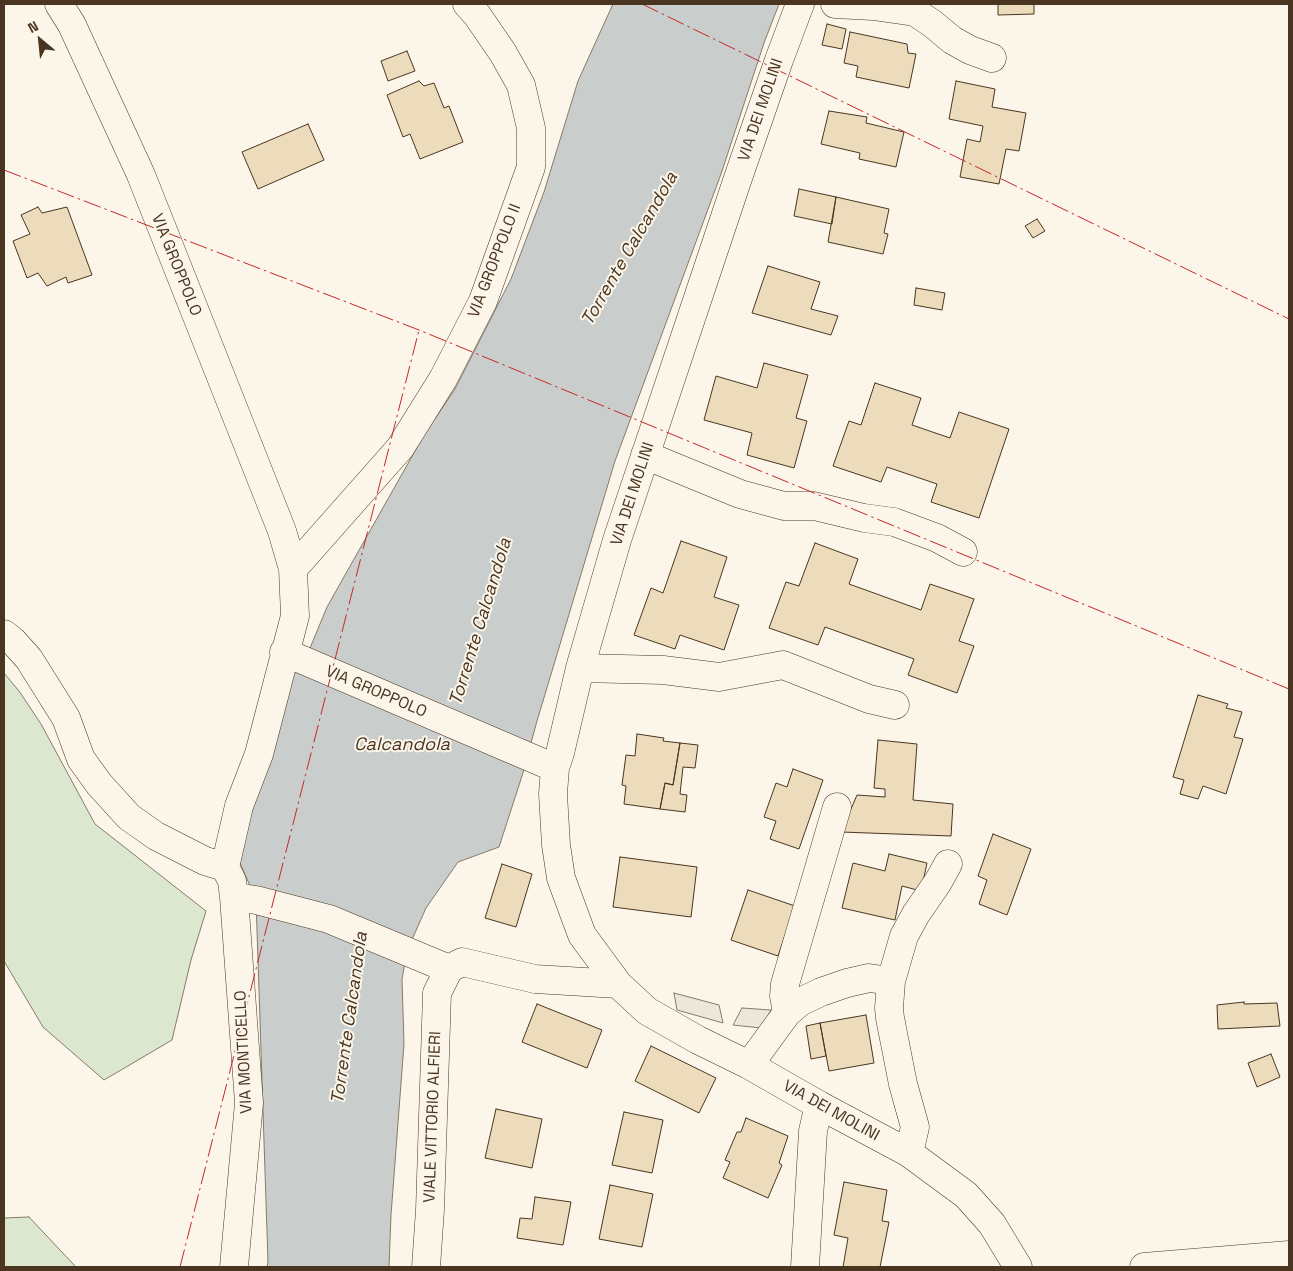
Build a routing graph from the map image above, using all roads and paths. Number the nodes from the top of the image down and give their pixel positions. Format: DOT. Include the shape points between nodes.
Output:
graph roads {
  1 [pos="60,4"];
  2 [pos="467,4"];
  3 [pos="829,4"];
  4 [pos="835,4"];
  5 [pos="799,7"];
  6 [pos="992,58"];
  7 [pos="646,456"];
  8 [pos="963,552"];
  9 [pos="293,569"];
  10 [pos="4,634"];
  11 [pos="292,656"];
  12 [pos="580,668"];
  13 [pos="895,705"];
  14 [pos="545,764"];
  15 [pos="837,807"];
  16 [pos="948,864"];
  17 [pos="225,867"];
  18 [pos="234,897"];
  19 [pos="449,969"];
  20 [pos="892,980"];
  21 [pos="618,984"];
  22 [pos="787,1013"];
  23 [pos="749,1065"];
  24 [pos="818,1105"];
  25 [pos="909,1154"];
  26 [pos="1289,1254"];
  27 [pos="234,1267"];
  28 [pos="426,1267"];
  29 [pos="804,1267"];
  30 [pos="1018,1267"];
  31 [pos="1144,1267"];
  1 -- 9 [label="street, VIA GROPPOLO" via="141,175 282,531"];
  2 -- 9 [label="street, VIA GROPPOLO II" via="521,85 531,128 531,167 483,301 443,379 400,448"];
  3 -- 5 [label="street"];
  4 -- 6 [label="street" via="915,12 958,43"];
  5 -- 7 [label="street, VIA DEI MOLINI" via="738,178"];
  7 -- 8 [label="street" via="740,494 784,506 814,506 894,522"];
  7 -- 12 [label="street, VIA DEI MOLINI" via="616,540"];
  9 -- 11 [label="street, VIA GROPPOLO" via="295,616"];
  10 -- 17 [label="street" via="29,659 66,718 81,759 129,817 156,836 205,861"];
  11 -- 14 [label="street, VIA GROPPOLO"];
  11 -- 17 [label="street, VIA GROPPOLO" via="239,806"];
  12 -- 13 [label="street" via="663,670 719,677 783,665"];
  12 -- 14 [label="street, VIA DEI MOLINI" via="560,753"];
  14 -- 21 [label="street, VIA DEI MOLINI" via="553,794 561,878 582,935"];
  15 -- 22 [label="street" via="785,984"];
  16 -- 20 [label="street" via="904,936"];
  17 -- 18 [label="street, VIA MONTICELLO" via="232,881"];
  18 -- 19 [label="street" via="329,919"];
  18 -- 27 [label="street, VIA MONTICELLO" via="249,1103"];
  19 -- 21 [label="street" via="462,962 536,979"];
  19 -- 28 [label="street, VIALE VITTORIO ALFIERI" via="437,993"];
  20 -- 22 [label="street" via="869,978 847,983 800,1002"];
  20 -- 25 [label="street" via="890,1018 915,1127"];
  21 -- 23 [label="street, VIA DEI MOLINI" via="647,1011"];
  22 -- 23 [label="street"];
  23 -- 24 [label="street, VIA DEI MOLINI"];
  24 -- 25 [label="street, VIA DEI MOLINI"];
  24 -- 29 [label="street" via="813,1131"];
  25 -- 30 [label="street, VIA DEI MOLINI" via="966,1195 992,1224"];
  26 -- 31 [label="street"];
}
